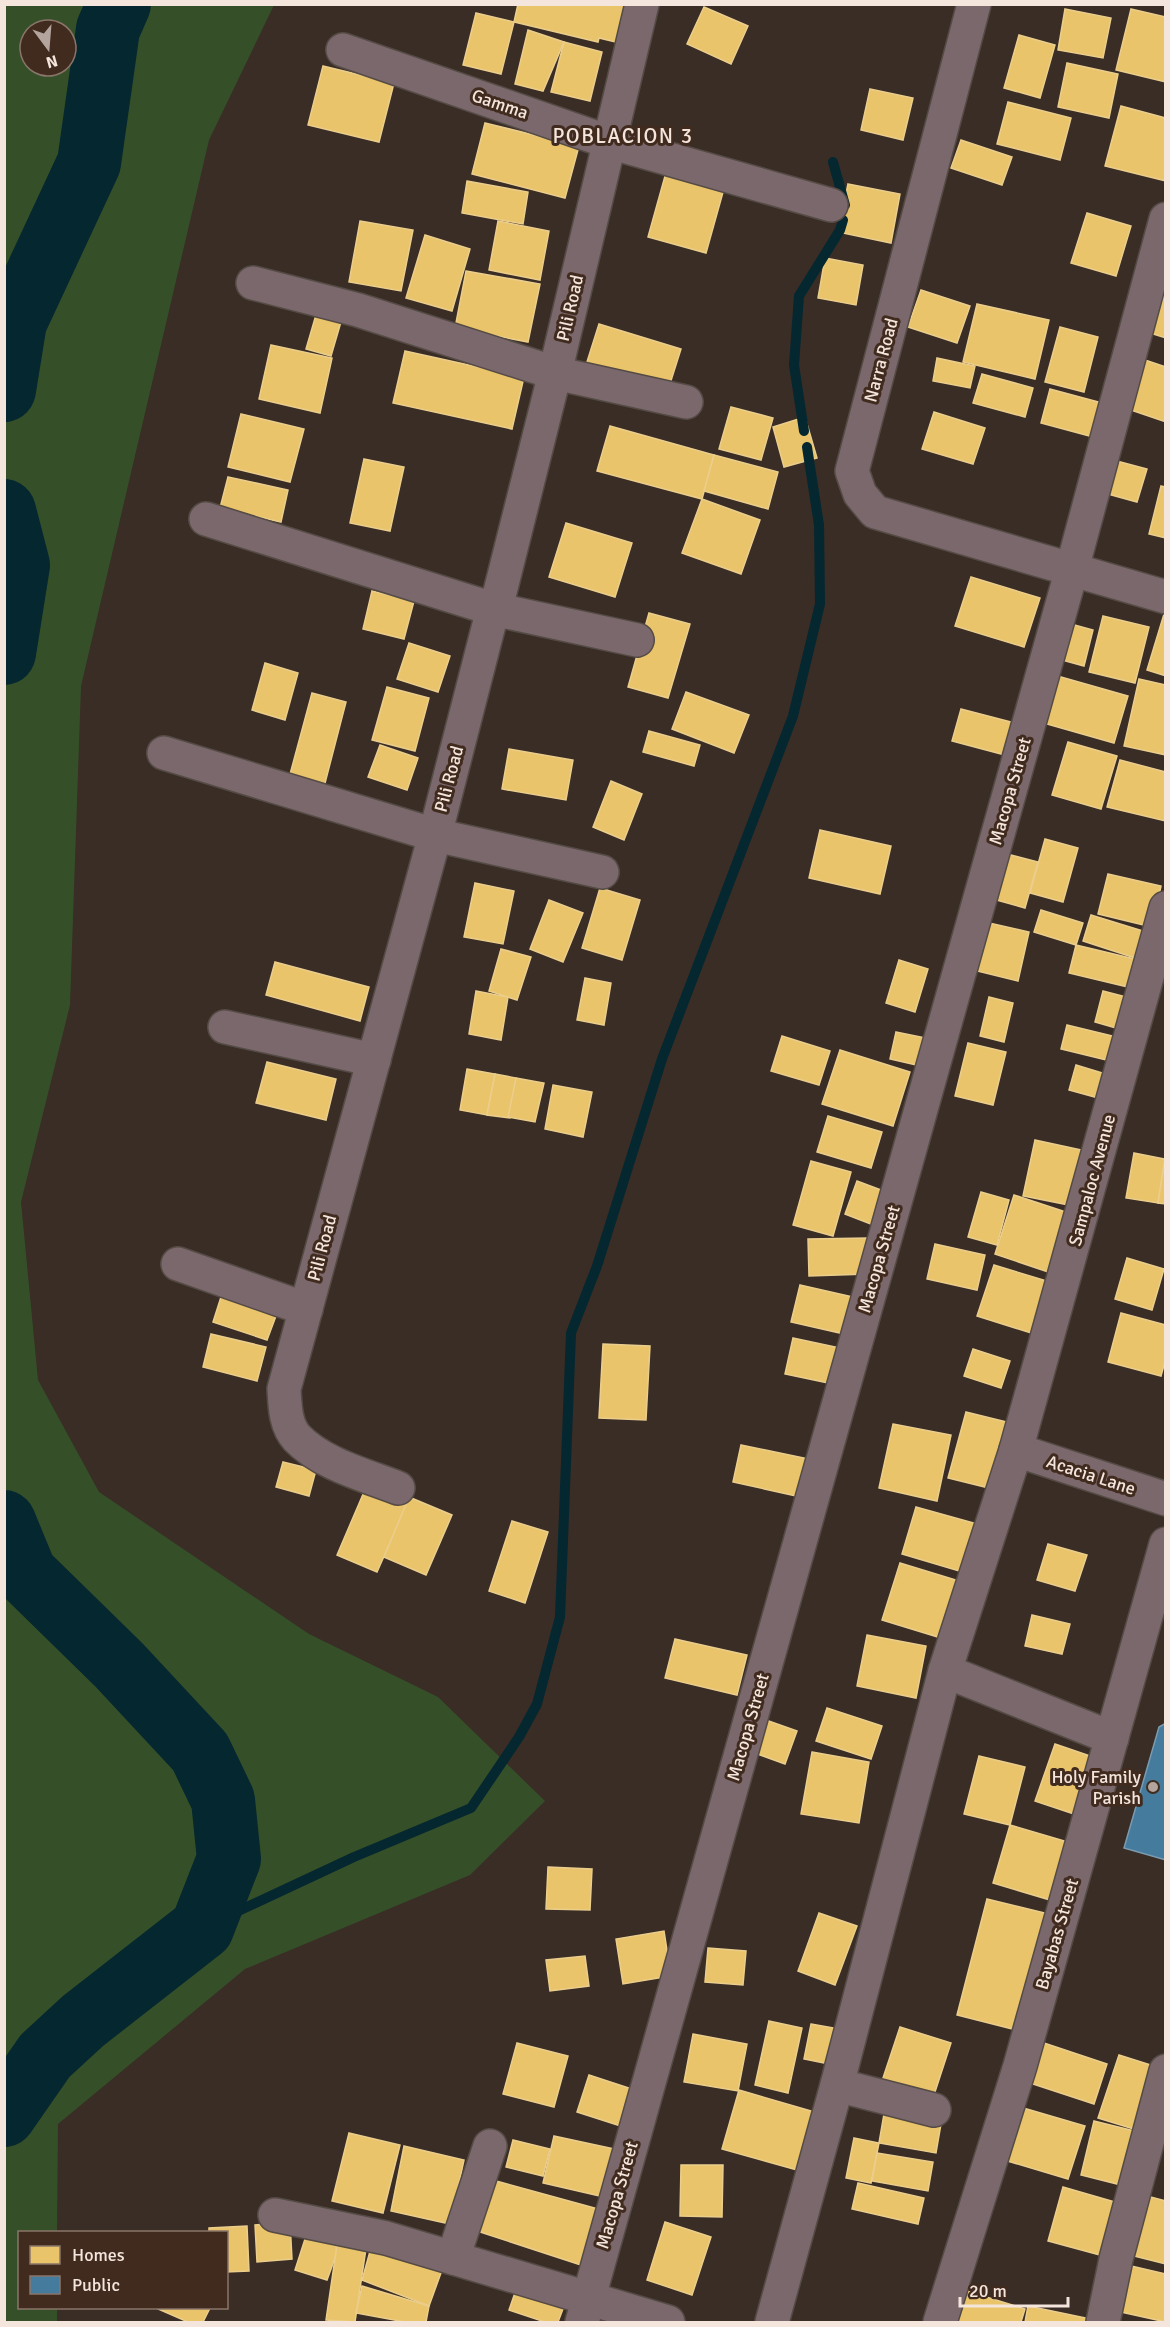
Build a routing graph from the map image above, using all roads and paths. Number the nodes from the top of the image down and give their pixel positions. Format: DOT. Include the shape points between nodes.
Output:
graph roads {
  1 [pos="642,4"];
  2 [pos="974,4"];
  3 [pos="343,50"];
  4 [pos="609,142"];
  5 [pos="831,205"];
  6 [pos="1166,219"];
  7 [pos="253,283"];
  8 [pos="555,373"];
  9 [pos="686,402"];
  10 [pos="206,519"];
  11 [pos="1072,568"];
  12 [pos="1166,597"];
  13 [pos="493,609"];
  14 [pos="637,640"];
  15 [pos="164,753"];
  16 [pos="435,835"];
  17 [pos="602,872"];
  18 [pos="1166,908"];
  19 [pos="225,1027"];
  20 [pos="374,1060"];
  21 [pos="177,1264"];
  22 [pos="306,1309"];
  23 [pos="1016,1450"];
  24 [pos="398,1488"];
  25 [pos="1166,1499"];
  26 [pos="1166,1544"];
  27 [pos="945,1671"];
  28 [pos="1112,1738"];
  29 [pos="1166,2071"];
  30 [pos="837,2085"];
  31 [pos="934,2110"];
  32 [pos="490,2146"];
  33 [pos="275,2215"];
  34 [pos="453,2258"];
  35 [pos="585,2310"];
  36 [pos="668,2322"];
  37 [pos="772,2322"];
  38 [pos="940,2322"];
  39 [pos="1103,2322"];
  1 -- 4 [label="street, Pili Road"];
  2 -- 11 [label="street, Narra Road" via="852,471 860,494 875,513"];
  3 -- 4 [label="street, Gamma"];
  4 -- 5 [label="street, Gamma"];
  4 -- 8 [label="street, Pili Road"];
  6 -- 11 [label="street, Macopa Street"];
  7 -- 8 [label="street" via="358,310"];
  8 -- 9 [label="street"];
  8 -- 13 [label="street, Pili Road"];
  10 -- 13 [label="street"];
  11 -- 12 [label="street, Narra Road"];
  11 -- 35 [label="street, Macopa Street"];
  13 -- 14 [label="street"];
  13 -- 16 [label="street, Pili Road"];
  15 -- 16 [label="street"];
  16 -- 17 [label="street"];
  16 -- 20 [label="street, Pili Road"];
  18 -- 23 [label="street, Sampaloc Avenue"];
  19 -- 20 [label="street"];
  20 -- 22 [label="street, Pili Road"];
  21 -- 22 [label="street"];
  22 -- 24 [label="street, Pili Road" via="284,1389 285,1413 296,1437 321,1456"];
  23 -- 25 [label="street, Acacia Lane"];
  23 -- 27 [label="street, Sampaloc Avenue"];
  26 -- 28 [label="street, Bayabas Street"];
  27 -- 28 [label="street"];
  27 -- 30 [label="street, Sampaloc Avenue"];
  28 -- 38 [label="street, Bayabas Street" via="1020,2066"];
  29 -- 39 [label="street"];
  30 -- 31 [label="street"];
  30 -- 37 [label="street, Sampaloc Avenue"];
  32 -- 34 [label="street"];
  33 -- 34 [label="street" via="386,2238"];
  34 -- 35 [label="street"];
  35 -- 36 [label="street"];
}
